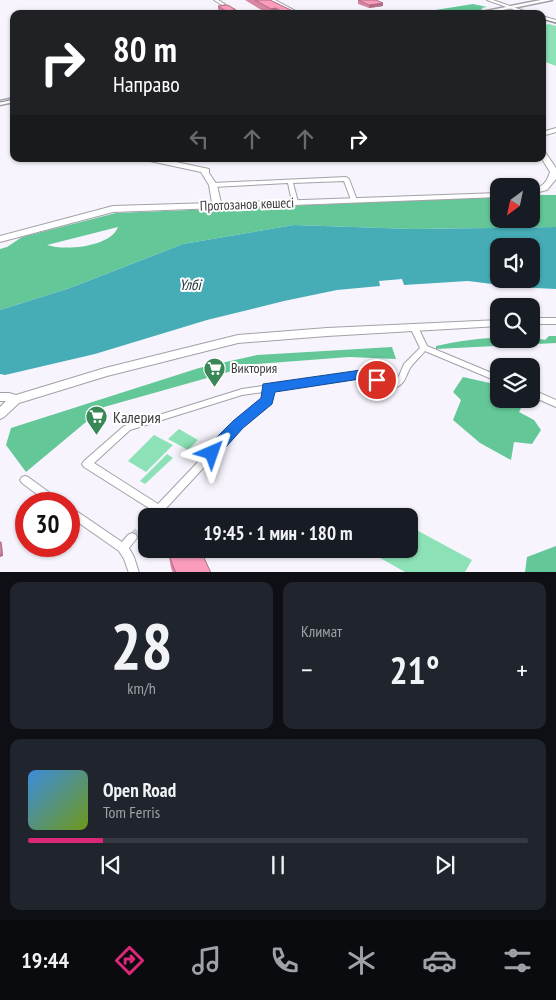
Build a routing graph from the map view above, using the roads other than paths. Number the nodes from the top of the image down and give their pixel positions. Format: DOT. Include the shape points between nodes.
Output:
graph roads {
  1 [pos="216,0"];
  2 [pos="272,0"];
  3 [pos="489,0"];
  4 [pos="549,0"];
  5 [pos="556,1"];
  6 [pos="542,2"];
  7 [pos="223,4"];
  8 [pos="510,7"];
  9 [pos="291,10"];
  10 [pos="494,10"];
  11 [pos="519,10"];
  12 [pos="546,160"];
  13 [pos="169,162"];
  14 [pos="555,173"];
  15 [pos="290,182"];
  16 [pos="213,185"];
  17 [pos="540,190"];
  18 [pos="556,192"];
  19 [pos="540,193"];
  20 [pos="490,195"];
  21 [pos="354,200"];
  22 [pos="295,202"];
  23 [pos="217,206"];
  24 [pos="0,239"];
  25 [pos="540,322"];
  26 [pos="556,322"];
  27 [pos="490,323"];
  28 [pos="414,327"];
  29 [pos="424,348"];
  30 [pos="490,375"];
  31 [pos="268,388"];
  32 [pos="540,396"];
  33 [pos="0,397"];
  34 [pos="15,400"];
  35 [pos="556,404"];
  36 [pos="0,414"];
  37 [pos="24,480"];
  38 [pos="41,492"];
  39 [pos="149,508"];
  40 [pos="161,508"];
  41 [pos="80,519"];
  42 [pos="132,538"];
  43 [pos="126,552"];
  44 [pos="134,572"];
  1 -- 7 [label="street"];
  2 -- 9 [label="street"];
  3 -- 8 [label="street"];
  4 -- 6 [label="main road"];
  5 -- 6 [label="main road"];
  6 -- 8 [label="main road"];
  8 -- 10 [label="main road"];
  8 -- 11 [label="street"];
  12 -- 14 [label="street"];
  13 -- 16 [label="street" via="206,171"];
  14 -- 17 [label="street" via="551,183"];
  15 -- 16 [label="street"];
  15 -- 21 [label="street" via="346,179"];
  15 -- 22 [label="street"];
  16 -- 23 [label="street"];
  18 -- 19 [label="street"];
  20 -- 21 [label="street, Протозанов көшесі"];
  21 -- 22 [label="street, Протозанов көшесі"];
  22 -- 23 [label="street, Протозанов көшесі"];
  23 -- 24 [label="street, Протозанов көшесі" via="113,209"];
  25 -- 26 [label="street"];
  27 -- 28 [label="street"];
  28 -- 29 [label="street"];
  28 -- 34 [label="street" via="238,339 105,372"];
  29 -- 30 [label="street"];
  29 -- 31 [label="street" via="395,385 361,374"];
  31 -- 39 [label="street" via="242,392 127,428 87,464"];
  31 -- 40 [label="street" via="268,400 238,424"];
  32 -- 35 [label="street"];
  33 -- 34 [label="street"];
  34 -- 36 [label="street"];
  37 -- 38 [label="street"];
  41 -- 43 [label="street"];
  42 -- 43 [label="street"];
  43 -- 44 [label="street"];
}
